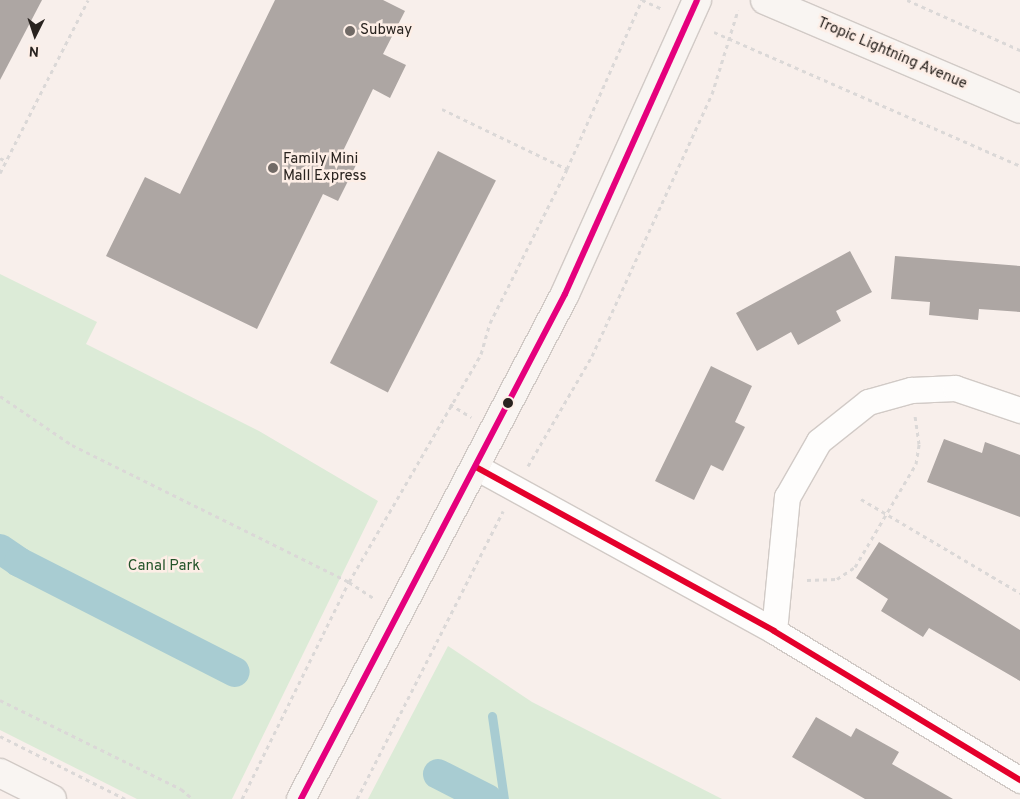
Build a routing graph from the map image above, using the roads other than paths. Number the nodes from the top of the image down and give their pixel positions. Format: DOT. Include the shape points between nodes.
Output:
graph roads {
  1 [pos="765,0"];
  2 [pos="692,10"];
  3 [pos="1020,109"];
  4 [pos="1020,410"];
  5 [pos="476,467"];
  6 [pos="774,631"];
  7 [pos="0,773"];
  8 [pos="1020,780"];
  9 [pos="52,799"];
  10 [pos="300,799"];
  1 -- 3 [label="main road, Tropic Lightning Avenue"];
  2 -- 5 [label="main road" via="565,294"];
  4 -- 6 [label="street" via="954,388 911,390 868,402 819,441 787,497"];
  5 -- 6 [label="street"];
  5 -- 10 [label="main road" via="458,492"];
  6 -- 8 [label="street"];
  7 -- 9 [label="main road"];
}
